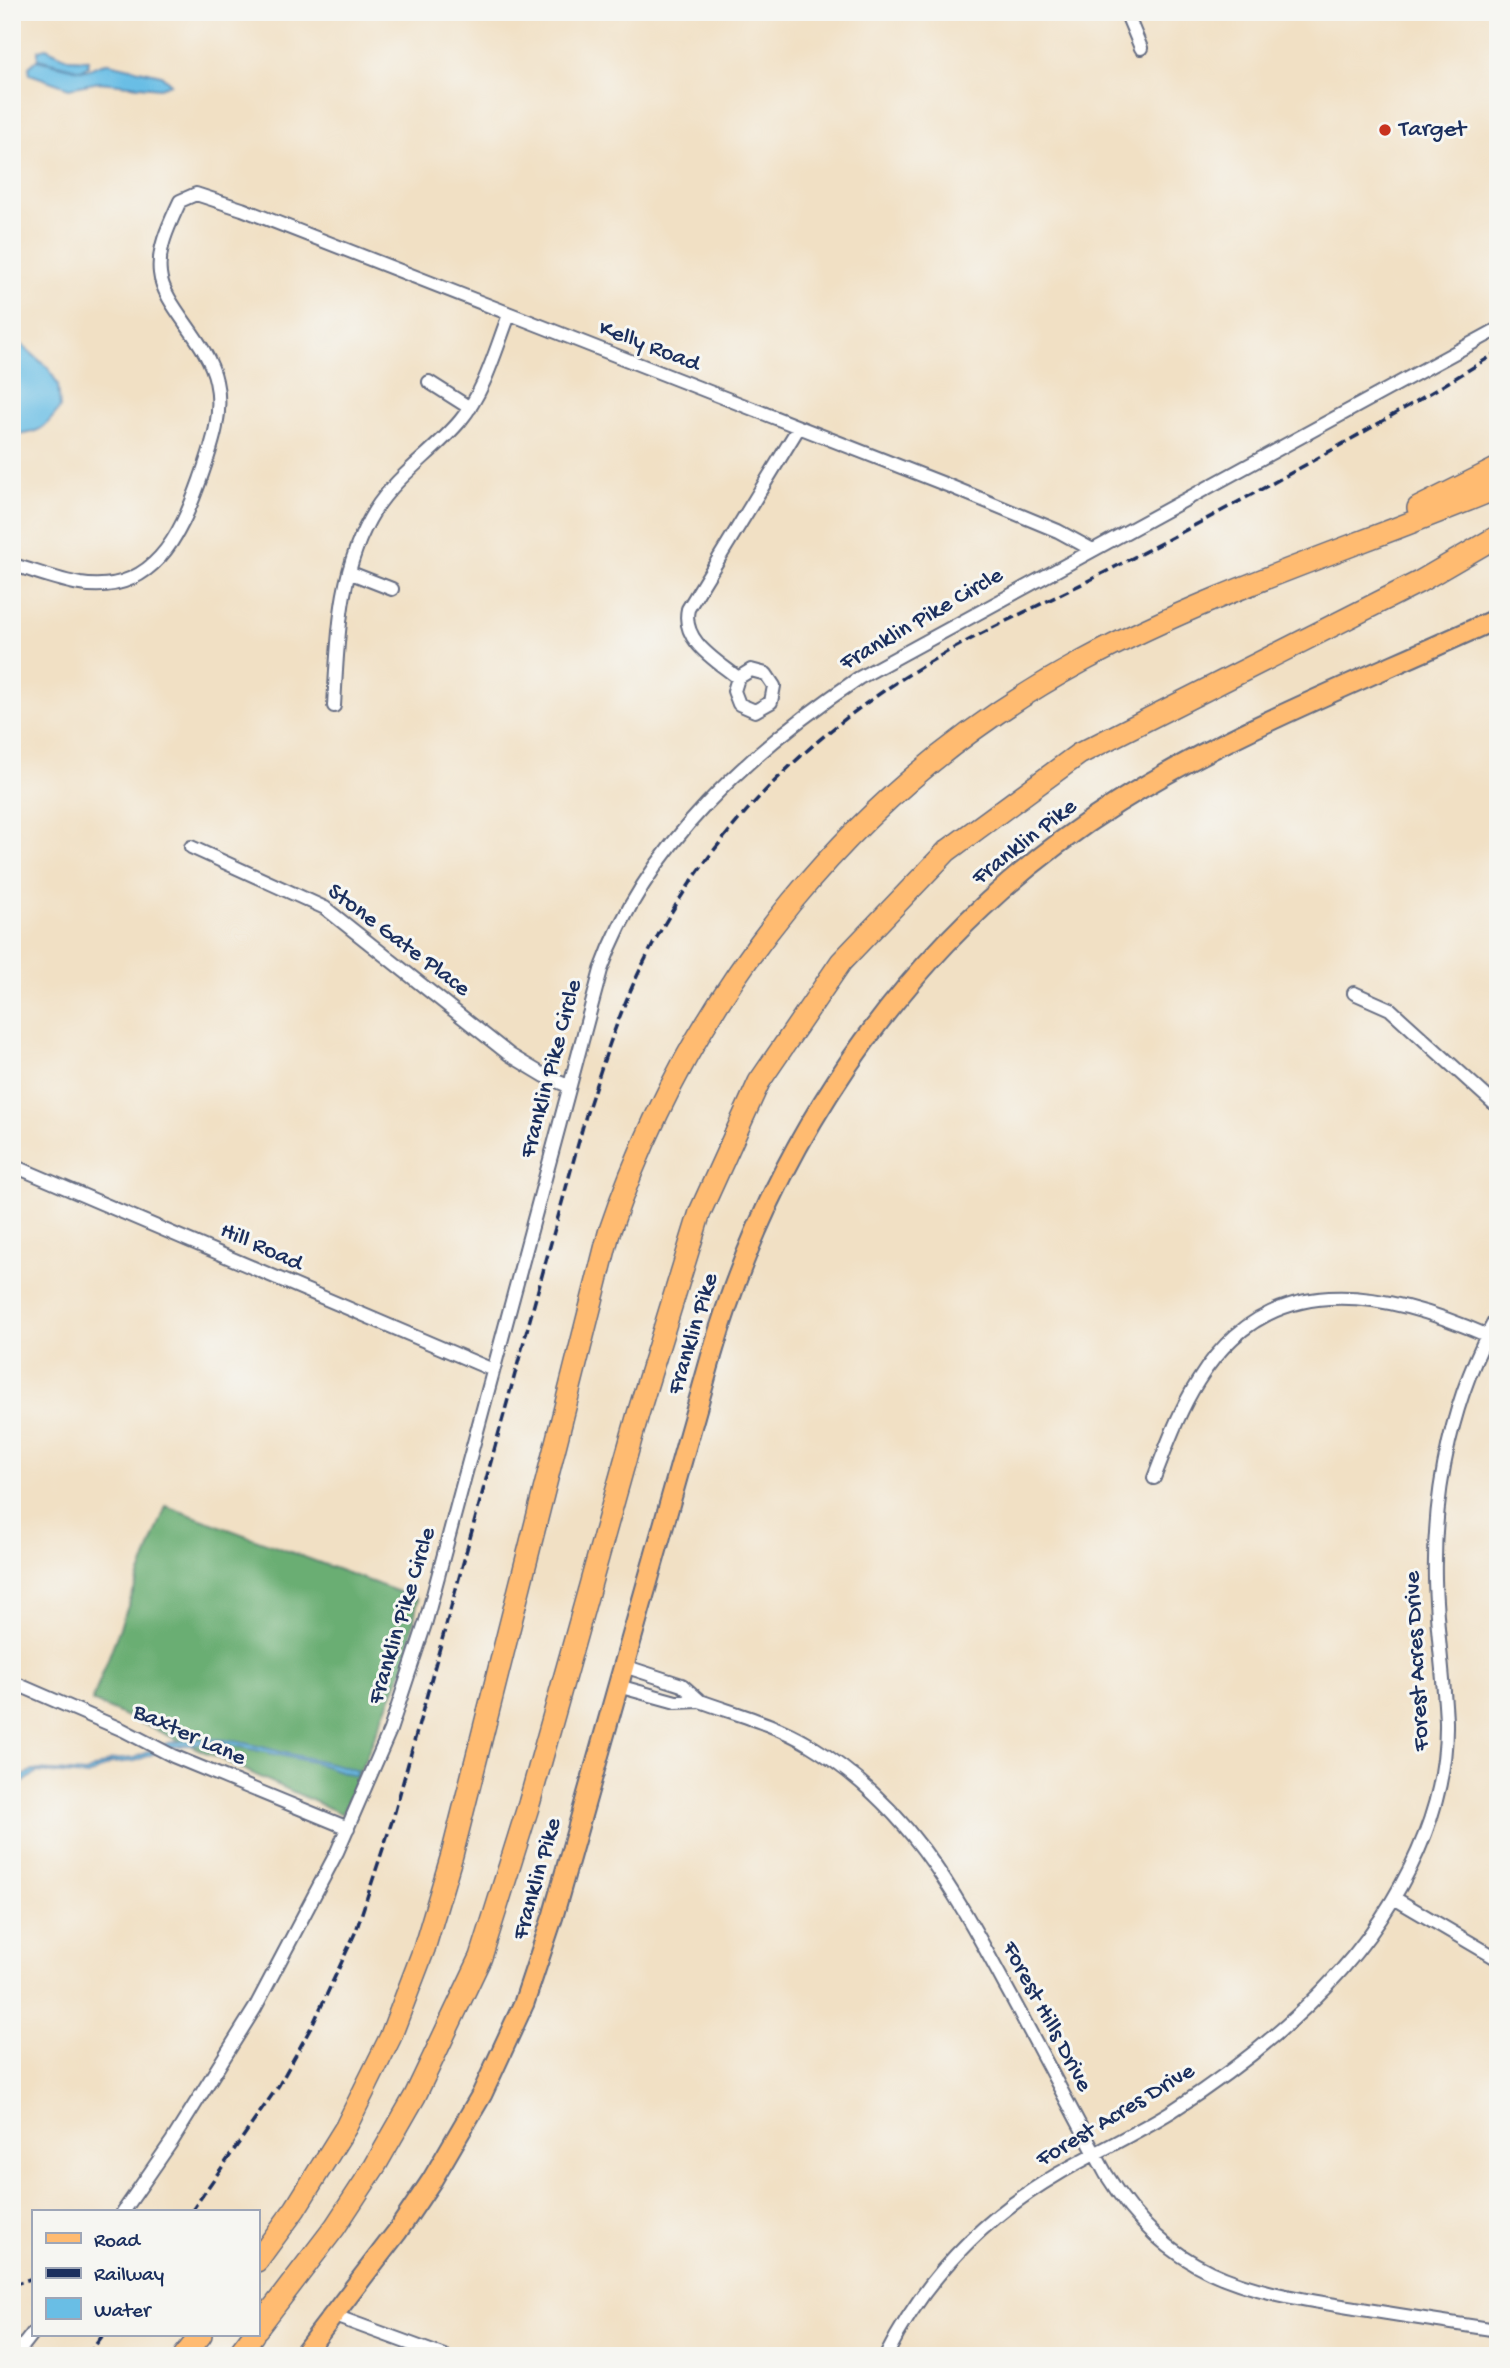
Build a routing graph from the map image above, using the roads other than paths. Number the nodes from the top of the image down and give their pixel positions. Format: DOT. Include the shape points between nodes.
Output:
graph roads {
  1 [pos="1126,12"];
  2 [pos="1141,48"];
  3 [pos="509,315"];
  4 [pos="1498,329"];
  5 [pos="429,382"];
  6 [pos="470,408"];
  7 [pos="799,427"];
  8 [pos="1498,468"];
  9 [pos="1498,488"];
  10 [pos="1498,536"];
  11 [pos="1091,549"];
  12 [pos="1334,551"];
  13 [pos="13,565"];
  14 [pos="351,573"];
  15 [pos="392,589"];
  16 [pos="1498,618"];
  17 [pos="738,678"];
  18 [pos="334,706"];
  19 [pos="191,848"];
  20 [pos="1354,993"];
  21 [pos="568,1086"];
  22 [pos="1498,1107"];
  23 [pos="12,1165"];
  24 [pos="1498,1315"];
  25 [pos="1486,1335"];
  26 [pos="494,1370"];
  27 [pos="1154,1478"];
  28 [pos="624,1666"];
  29 [pos="12,1682"];
  30 [pos="618,1686"];
  31 [pos="700,1701"];
  32 [pos="348,1828"];
  33 [pos="1394,1898"];
  34 [pos="1498,1959"];
  35 [pos="1096,2154"];
  36 [pos="124,2210"];
  37 [pos="259,2258"];
  38 [pos="332,2315"];
  39 [pos="259,2326"];
  40 [pos="1498,2330"];
  41 [pos="32,2334"];
  42 [pos="200,2336"];
  43 [pos="252,2336"];
  44 [pos="15,2356"];
  45 [pos="184,2356"];
  46 [pos="237,2356"];
  47 [pos="302,2356"];
  48 [pos="444,2356"];
  49 [pos="886,2356"];
  1 -- 2 [label="street"];
  3 -- 6 [label="street"];
  3 -- 7 [label="street, Kelly Road"];
  3 -- 13 [label="street, Kelly Road" via="242,209 189,195 180,201 167,233 160,271 166,291 211,363 219,409 214,438 181,531 152,565 107,583 81,584"];
  4 -- 11 [label="street, Franklin Pike Circle"];
  5 -- 6 [label="street"];
  6 -- 14 [label="street" via="380,502"];
  7 -- 11 [label="street, Kelly Road" via="1058,531"];
  7 -- 17 [label="street" via="688,609 692,637"];
  8 -- 12 [label="highway"];
  9 -- 12 [label="highway"];
  10 -- 39 [label="highway" via="1419,582 1079,754 947,851 841,961 759,1082 700,1212 481,1956 415,2096 374,2165 335,2227"];
  11 -- 21 [label="street, Franklin Pike Circle" via="859,678 780,734 731,778 667,854 615,935"];
  12 -- 37 [label="highway" via="1120,642 1050,679 968,734 893,795 837,849 761,939 712,1011 644,1141 604,1251 452,1855 412,1984 346,2127"];
  14 -- 15 [label="street"];
  14 -- 18 [label="street" via="338,622"];
  16 -- 28 [label="main road, Franklin Pike" via="1246,734 1118,803 1001,890 902,992 824,1100 755,1231 714,1346"];
  19 -- 21 [label="street, Stone Gate Place" via="325,908 510,1055"];
  20 -- 22 [label="street" via="1390,1009"];
  21 -- 26 [label="street, Franklin Pike Circle"];
  23 -- 26 [label="street, Hill Road"];
  24 -- 25 [label="street, Forest Acres Drive"];
  25 -- 27 [label="street" via="1428,1312 1370,1298 1325,1297 1276,1310 1236,1337 1198,1381"];
  25 -- 33 [label="street, Forest Acres Drive" via="1451,1436 1437,1526 1435,1592 1446,1725 1442,1774 1425,1835"];
  26 -- 32 [label="street, Franklin Pike Circle" via="413,1668"];
  28 -- 30 [label="main road, Franklin Pike"];
  28 -- 31 [label="street, Forest Hills Drive" via="682,1685"];
  29 -- 32 [label="street, Baxter Lane"];
  30 -- 31 [label="street, Forest Hills Drive" via="676,1702"];
  30 -- 38 [label="main road, Franklin Pike" via="544,1946 501,2056 470,2118 422,2195"];
  31 -- 35 [label="street, Forest Hills Drive" via="808,1744 864,1787 916,1837 957,1898"];
  32 -- 36 [label="street, Franklin Pike Circle" via="226,2058"];
  33 -- 34 [label="street"];
  33 -- 35 [label="street, Forest Acres Drive" via="1335,1977 1276,2032 1199,2093"];
  35 -- 40 [label="street, Forest Hills Drive" via="1119,2195 1145,2226 1178,2254 1234,2284 1276,2295"];
  35 -- 49 [label="street, Forest Acres Drive" via="1012,2204 969,2241 919,2297"];
  38 -- 47 [label="main road, Franklin Pike"];
  38 -- 48 [label="street"];
  41 -- 44 [label="street"];
  42 -- 45 [label="highway"];
  43 -- 46 [label="highway"];
}
